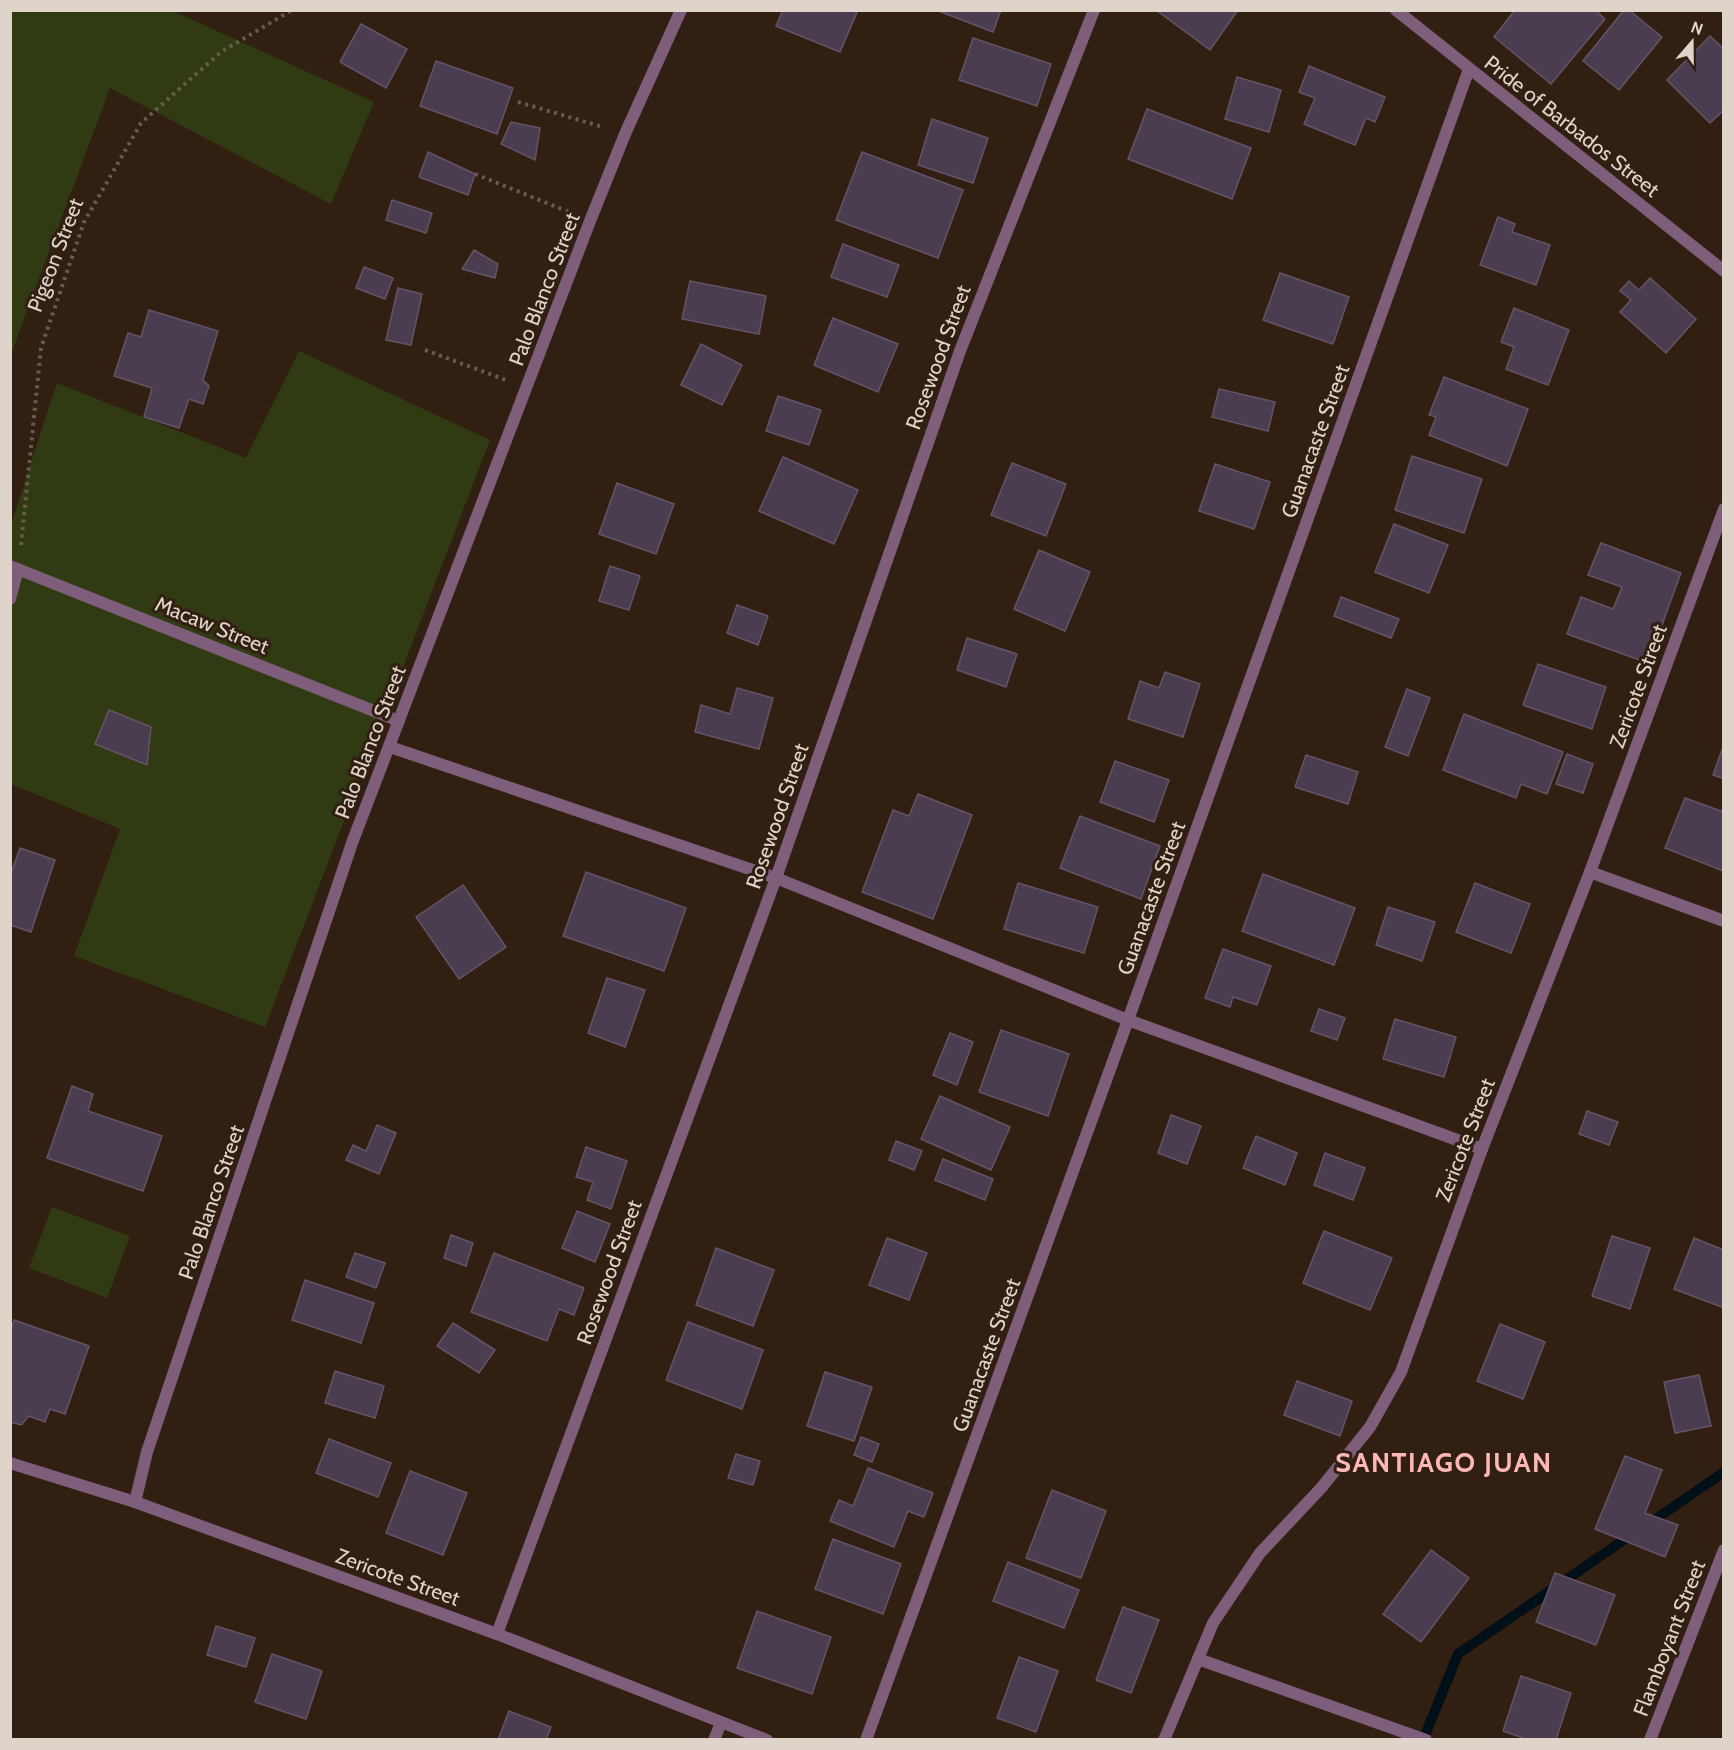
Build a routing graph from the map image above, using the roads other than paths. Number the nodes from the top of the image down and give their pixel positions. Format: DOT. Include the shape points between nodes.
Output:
graph roads {
  1 [pos="681,10"];
  2 [pos="1094,10"];
  3 [pos="1396,10"];
  4 [pos="1469,69"];
  5 [pos="1724,271"];
  6 [pos="1724,509"];
  7 [pos="14,567"];
  8 [pos="10,599"];
  9 [pos="399,721"];
  10 [pos="390,747"];
  11 [pos="1590,872"];
  12 [pos="776,878"];
  13 [pos="1724,921"];
  14 [pos="1128,1020"];
  15 [pos="1482,1149"];
  16 [pos="10,1463"];
  17 [pos="135,1502"];
  18 [pos="1724,1550"];
  19 [pos="496,1634"];
  20 [pos="1198,1659"];
  21 [pos="721,1723"];
  22 [pos="714,1740"];
  23 [pos="767,1740"];
  24 [pos="866,1740"];
  25 [pos="1164,1740"];
  26 [pos="1426,1740"];
  27 [pos="1650,1740"];
  1 -- 9 [label="street, Palo Blanco Street" via="590,221"];
  2 -- 12 [label="street, Rosewood Street" via="960,351"];
  3 -- 4 [label="street, Pride of Barbados Street"];
  4 -- 5 [label="street, Pride of Barbados Street"];
  4 -- 14 [label="street, Guanacaste Street"];
  6 -- 11 [label="street, Zericote Street"];
  7 -- 8 [label="street"];
  7 -- 9 [label="street, Macaw Street"];
  9 -- 10 [label="street, Palo Blanco Street"];
  10 -- 12 [label="street"];
  10 -- 17 [label="street, Palo Blanco Street" via="349,854 151,1440"];
  11 -- 13 [label="street"];
  11 -- 15 [label="street, Zericote Street"];
  12 -- 14 [label="street"];
  12 -- 19 [label="street, Rosewood Street"];
  14 -- 15 [label="street"];
  14 -- 24 [label="street, Guanacaste Street"];
  15 -- 20 [label="street, Zericote Street" via="1401,1372 1370,1427 1322,1487 1260,1553 1214,1623"];
  16 -- 17 [label="street, Zericote Street"];
  17 -- 19 [label="street, Zericote Street"];
  18 -- 27 [label="street, Flamboyant Street"];
  19 -- 21 [label="street, Zericote Street"];
  20 -- 25 [label="street, Zericote Street"];
  20 -- 26 [label="street"];
  21 -- 22 [label="street"];
  21 -- 23 [label="street, Zericote Street"];
}
